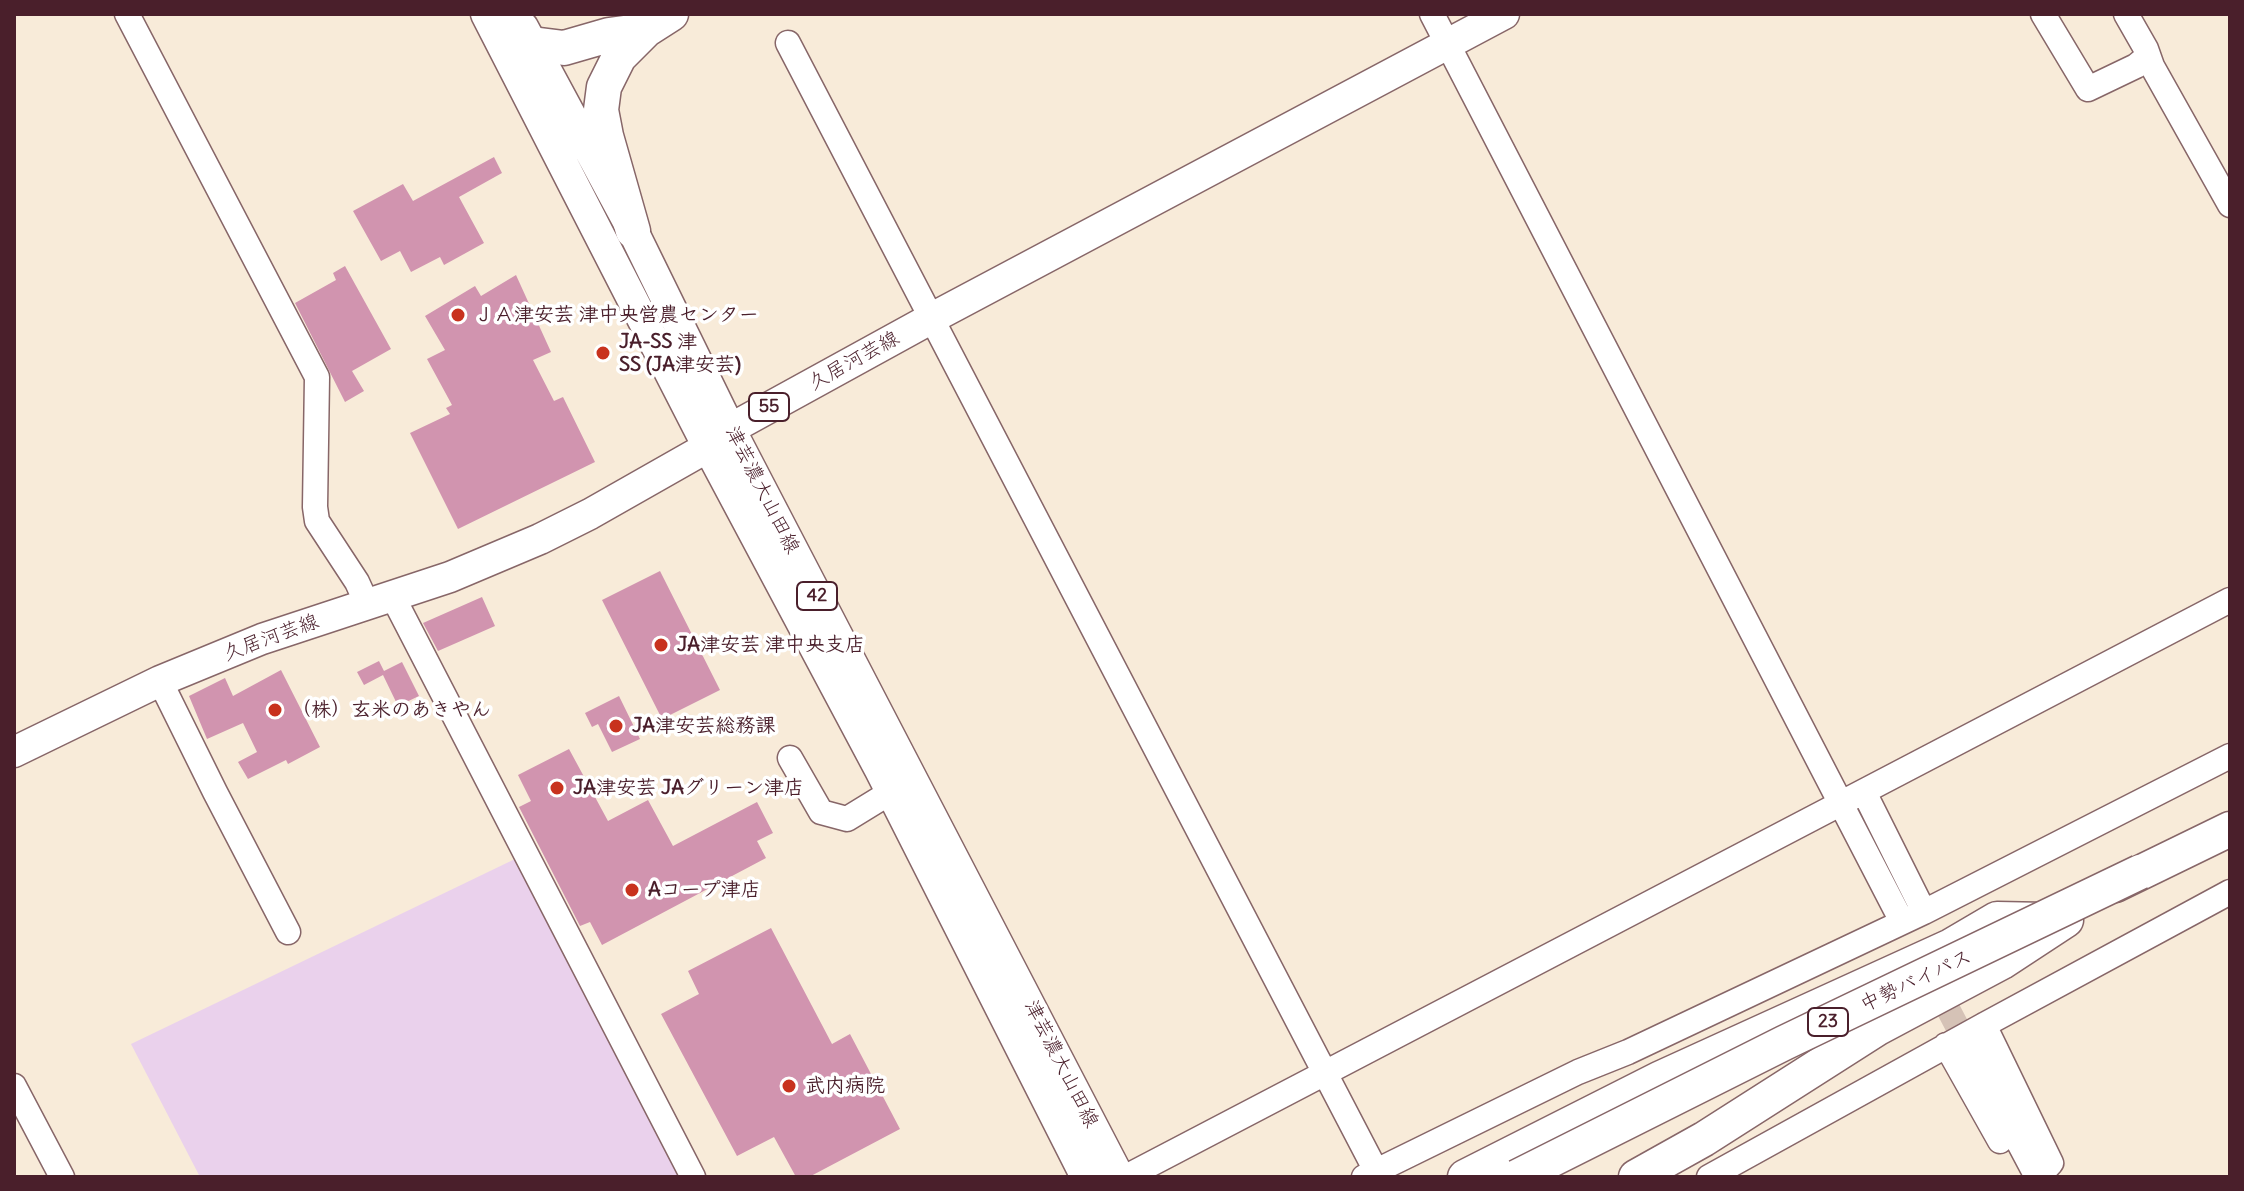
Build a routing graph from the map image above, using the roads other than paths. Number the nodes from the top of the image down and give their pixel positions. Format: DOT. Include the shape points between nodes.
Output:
graph roads {
  1 [pos="127,14"];
  2 [pos="486,14"];
  3 [pos="493,14"];
  4 [pos="517,14"];
  5 [pos="1432,14"];
  6 [pos="1504,14"];
  7 [pos="2043,14"];
  8 [pos="2126,14"];
  9 [pos="658,22"];
  10 [pos="788,43"];
  11 [pos="532,44"];
  12 [pos="1448,45"];
  13 [pos="2148,56"];
  14 [pos="2230,205"];
  15 [pos="633,231"];
  16 [pos="932,318"];
  17 [pos="719,438"];
  18 [pos="2230,600"];
  19 [pos="380,601"];
  20 [pos="160,681"];
  21 [pos="14,752"];
  22 [pos="2230,756"];
  23 [pos="790,758"];
  24 [pos="902,787"];
  25 [pos="1864,792"];
  26 [pos="1835,807"];
  27 [pos="2230,829"];
  28 [pos="2140,872"];
  29 [pos="2230,892"];
  30 [pos="1924,912"];
  31 [pos="1893,921"];
  32 [pos="288,932"];
  33 [pos="1984,1025"];
  34 [pos="1956,1044"];
  35 [pos="1325,1073"];
  36 [pos="14,1086"];
  37 [pos="1370,1174"];
  38 [pos="62,1177"];
  39 [pos="693,1177"];
  40 [pos="1086,1177"];
  41 [pos="1119,1177"];
  42 [pos="1126,1177"];
  43 [pos="1465,1177"];
  44 [pos="1517,1177"];
  45 [pos="1636,1177"];
  46 [pos="1709,1177"];
  47 [pos="2020,1177"];
  48 [pos="2038,1177"];
  1 -- 19 [label="street" via="317,377 317,521 357,582"];
  2 -- 17 [label="main road, 津芸濃大山田線 / 42"];
  3 -- 11 [label="highway"];
  4 -- 11 [label="main road, 津芸濃大山田線 / 42"];
  5 -- 12 [label="street"];
  6 -- 12 [label="main road, 久居河芸線 / 55"];
  7 -- 13 [label="street" via="2088,89"];
  8 -- 13 [label="street"];
  9 -- 11 [label="highway" via="564,48"];
  9 -- 15 [label="highway" via="619,57 604,87 601,110"];
  10 -- 16 [label="street"];
  11 -- 15 [label="main road, 津芸濃大山田線 / 42"];
  12 -- 16 [label="main road, 久居河芸線 / 55"];
  12 -- 26 [label="street"];
  13 -- 14 [label="street"];
  15 -- 17 [label="main road, 津芸濃大山田線 / 42"];
  16 -- 17 [label="main road, 久居河芸線 / 55"];
  16 -- 35 [label="street"];
  17 -- 19 [label="main road, 久居河芸線 / 55" via="540,539"];
  17 -- 24 [label="main road, 津芸濃大山田線 / 42"];
  18 -- 25 [label="street"];
  19 -- 20 [label="main road, 久居河芸線 / 55" via="262,639"];
  19 -- 39 [label="street"];
  20 -- 21 [label="main road, 久居河芸線 / 55"];
  20 -- 32 [label="street"];
  22 -- 30 [label="street"];
  23 -- 24 [label="street" via="821,812 847,819"];
  24 -- 40 [label="main road, 津芸濃大山田線 / 42"];
  24 -- 41 [label="main road, 津芸濃大山田線 / 42"];
  25 -- 26 [label="street"];
  25 -- 30 [label="street"];
  26 -- 31 [label="street"];
  26 -- 35 [label="street"];
  27 -- 28 [label="highway, 中勢バイパス / 23"];
  28 -- 43 [label="highway" via="2049,920 1997,919 1951,946 1661,1078"];
  28 -- 44 [label="highway, 中勢バイパス / 23, bridge"];
  28 -- 45 [label="highway" via="2002,962 1878,1028"];
  29 -- 33 [label="street"];
  30 -- 31 [label="street"];
  31 -- 37 [label="street"];
  33 -- 34 [label="street"];
  33 -- 48 [label="street" via="2051,1163"];
  34 -- 46 [label="street"];
  34 -- 47 [label="street"];
  34 -- 48 [label="street"];
  35 -- 37 [label="street"];
  35 -- 42 [label="street"];
  36 -- 38 [label="street"];
}
